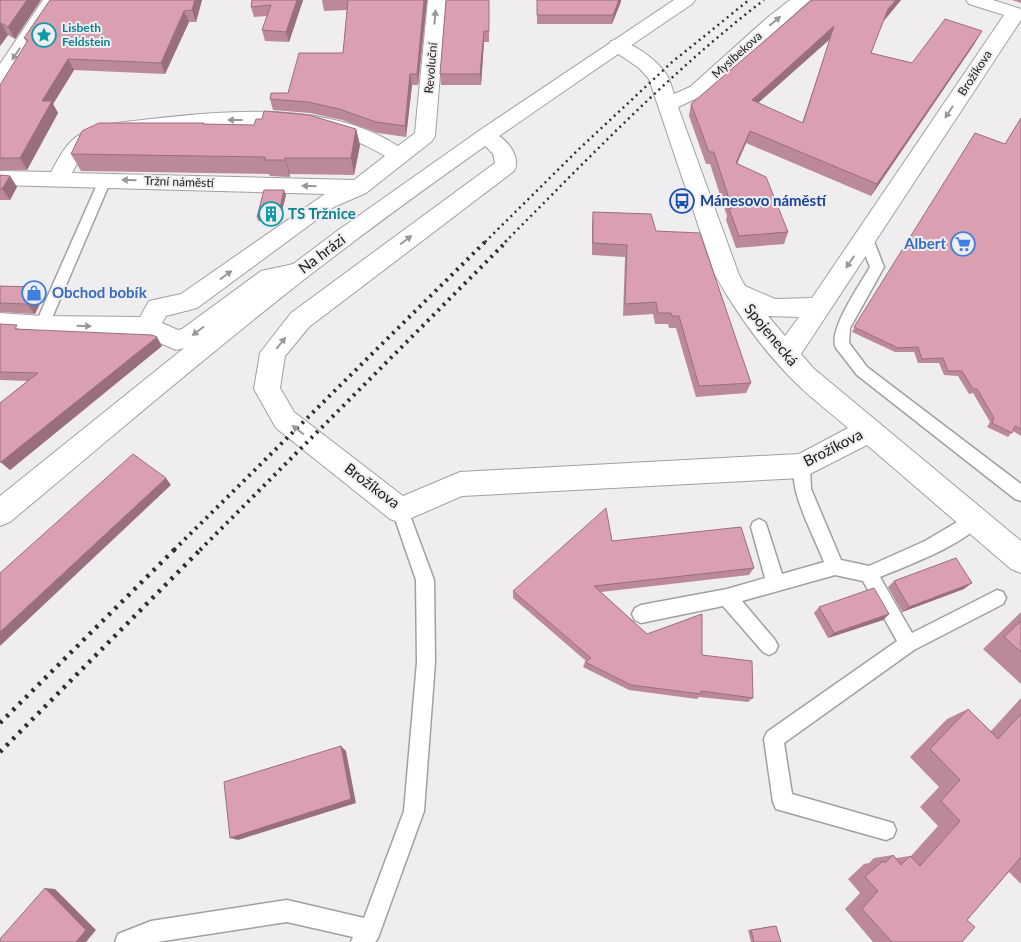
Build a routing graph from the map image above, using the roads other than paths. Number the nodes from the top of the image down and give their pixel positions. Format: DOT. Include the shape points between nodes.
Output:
graph roads {
  1 [pos="52,0"];
  2 [pos="437,0"];
  3 [pos="686,0"];
  4 [pos="801,0"];
  5 [pos="975,0"];
  6 [pos="1018,14"];
  7 [pos="618,45"];
  8 [pos="0,78"];
  9 [pos="668,104"];
  10 [pos="486,136"];
  11 [pos="399,156"];
  12 [pos="0,178"];
  13 [pos="58,178"];
  14 [pos="104,180"];
  15 [pos="358,188"];
  16 [pos="866,239"];
  17 [pos="298,272"];
  18 [pos="736,291"];
  19 [pos="820,307"];
  20 [pos="0,322"];
  21 [pos="42,325"];
  22 [pos="147,328"];
  23 [pos="786,355"];
  24 [pos="868,430"];
  25 [pos="802,466"];
  26 [pos="1021,494"];
  27 [pos="400,510"];
  28 [pos="0,513"];
  29 [pos="974,520"];
  30 [pos="759,527"];
  31 [pos="1021,559"];
  32 [pos="834,567"];
  33 [pos="869,574"];
  34 [pos="776,584"];
  35 [pos="727,597"];
  36 [pos="997,598"];
  37 [pos="641,614"];
  38 [pos="908,644"];
  39 [pos="769,646"];
  40 [pos="886,830"];
  41 [pos="366,936"];
  42 [pos="126,942"];
  1 -- 8 [label="street, one-way"];
  11 -- 2 [label="street, Revoluční, one-way" via="425,136"];
  3 -- 7 [label="street, Na hrázi"];
  9 -- 4 [label="street, Myslbekova, one-way" via="697,91"];
  5 -- 6 [label="street"];
  6 -- 16 [label="street, Brožíkova, one-way"];
  7 -- 9 [label="street, Spojenecká" via="646,64 658,77"];
  7 -- 10 [label="street, Na hrázi"];
  9 -- 18 [label="street, Spojenecká" via="714,243"];
  10 -- 17 [label="street, Na hrázi"];
  27 -- 10 [label="street, Brožíkova, one-way" via="285,420 267,389 273,353 300,320 506,166 506,158"];
  11 -- 13 [label="street, one-way" via="368,137 321,124 287,119 199,120 92,135 78,144"];
  11 -- 15 [label="street"];
  12 -- 13 [label="street, Tržní náměstí"];
  13 -- 14 [label="street, Tržní náměstí"];
  15 -- 14 [label="street, Tržní náměstí, one-way"];
  14 -- 21 [label="lane"];
  22 -- 15 [label="street, one-way" via="158,308 188,302 326,202"];
  16 -- 19 [label="street, Brožíkova, one-way"];
  16 -- 26 [label="lane" via="877,267 843,328 841,344 862,370"];
  17 -- 22 [label="street, one-way" via="269,277 188,338 176,340"];
  17 -- 28 [label="street, Na hrázi"];
  18 -- 19 [label="street" via="773,308"];
  18 -- 23 [label="street, Spojenecká"];
  19 -- 23 [label="street, Brožíkova"];
  20 -- 21 [label="street"];
  21 -- 22 [label="street, one-way"];
  23 -- 24 [label="street, Spojenecká" via="804,375"];
  24 -- 25 [label="street, Brožíkova"];
  24 -- 29 [label="street, Spojenecká"];
  25 -- 27 [label="street, Brožíkova" via="460,484"];
  25 -- 32 [label="lane" via="803,489"];
  27 -- 41 [label="lane" via="425,580 426,662 414,811"];
  29 -- 31 [label="street, Spojenecká"];
  29 -- 33 [label="lane" via="931,547"];
  30 -- 34 [label="lane"];
  32 -- 33 [label="lane"];
  32 -- 34 [label="lane"];
  33 -- 38 [label="lane"];
  34 -- 35 [label="lane"];
  35 -- 37 [label="lane"];
  35 -- 39 [label="lane"];
  36 -- 38 [label="lane"];
  38 -- 40 [label="lane" via="774,739 783,802"];
  41 -- 42 [label="lane" via="287,911 151,932"];
}
